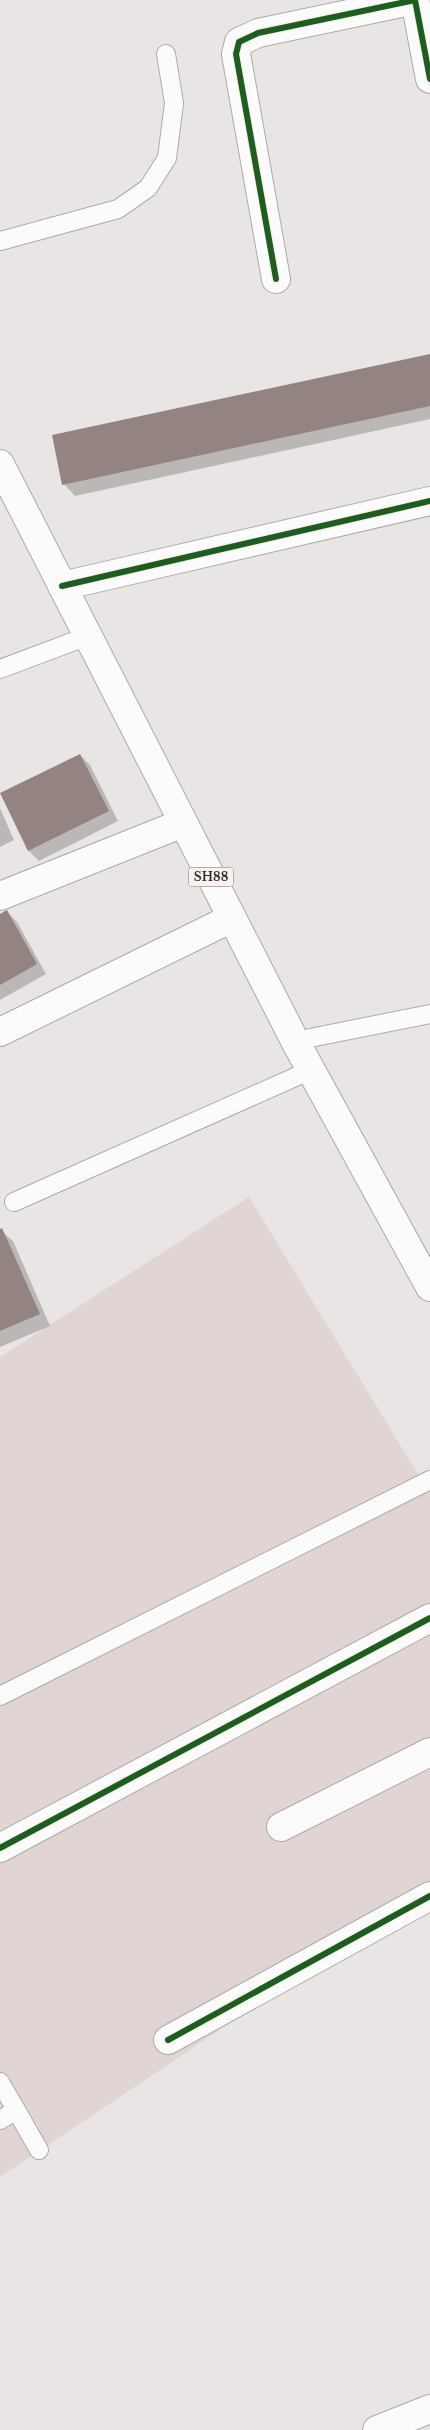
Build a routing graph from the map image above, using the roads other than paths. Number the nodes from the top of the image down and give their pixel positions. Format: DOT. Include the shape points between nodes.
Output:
graph roads {
  1 [pos="166,54"];
  2 [pos="430,79"];
  3 [pos="0,241"];
  4 [pos="276,279"];
  5 [pos="0,464"];
  6 [pos="430,501"];
  7 [pos="62,586"];
  8 [pos="88,636"];
  9 [pos="0,670"];
  10 [pos="183,823"];
  11 [pos="0,896"];
  12 [pos="232,918"];
  13 [pos="430,1014"];
  14 [pos="0,1032"];
  15 [pos="295,1041"];
  16 [pos="311,1070"];
  17 [pos="14,1202"];
  18 [pos="430,1287"];
  19 [pos="430,1480"];
  20 [pos="430,1618"];
  21 [pos="0,1696"];
  22 [pos="430,1752"];
  23 [pos="281,1827"];
  24 [pos="0,1848"];
  25 [pos="430,1896"];
  26 [pos="168,2040"];
  27 [pos="0,2082"];
  28 [pos="16,2110"];
  29 [pos="0,2120"];
  30 [pos="39,2150"];
  31 [pos="430,2408"];
  32 [pos="377,2430"];
  1 -- 3 [label="lane" via="174,103 167,158 148,188 118,209"];
  2 -- 4 [label="street" via="415,0 258,33 239,42 236,54"];
  5 -- 7 [label="street, SH88"];
  6 -- 7 [label="street"];
  7 -- 8 [label="street, SH88"];
  8 -- 9 [label="lane"];
  8 -- 10 [label="street, SH88"];
  10 -- 11 [label="street"];
  10 -- 12 [label="street, SH88"];
  12 -- 14 [label="street"];
  12 -- 15 [label="street, SH88"];
  13 -- 15 [label="lane"];
  15 -- 16 [label="street, SH88"];
  16 -- 17 [label="lane"];
  16 -- 18 [label="street, SH88"];
  19 -- 21 [label="lane"];
  20 -- 24 [label="street"];
  22 -- 23 [label="street"];
  25 -- 26 [label="street"];
  27 -- 28 [label="lane"];
  28 -- 29 [label="lane"];
  28 -- 30 [label="lane"];
  31 -- 32 [label="street"];
}
